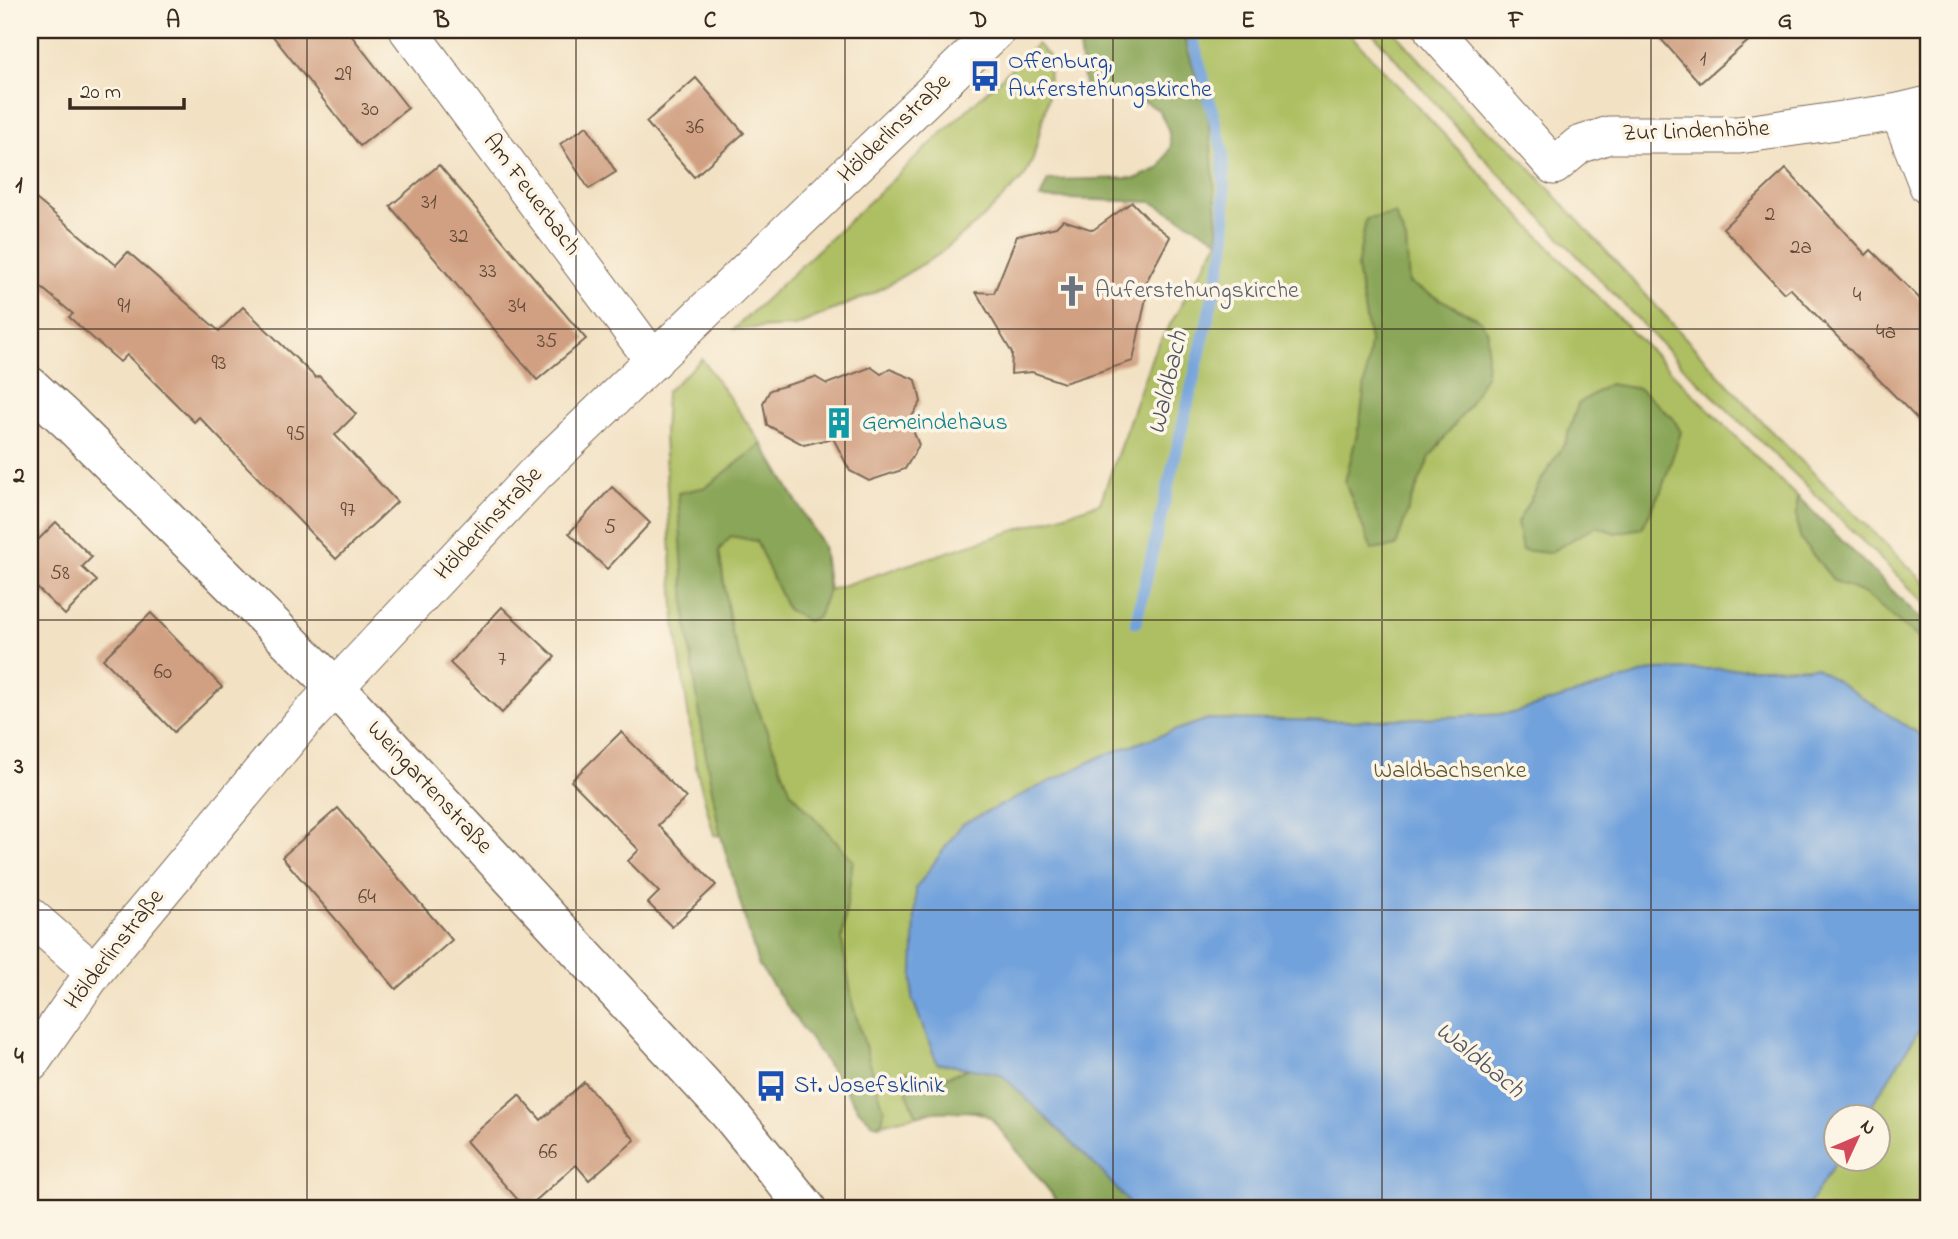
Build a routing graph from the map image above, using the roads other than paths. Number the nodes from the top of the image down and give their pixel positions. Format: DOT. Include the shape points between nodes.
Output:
graph roads {
  1 [pos="408,30"];
  2 [pos="997,30"];
  3 [pos="1433,30"];
  4 [pos="1914,108"];
  5 [pos="1928,186"];
  6 [pos="654,361"];
  7 [pos="30,386"];
  8 [pos="336,688"];
  9 [pos="30,916"];
  10 [pos="94,972"];
  11 [pos="30,1064"];
  12 [pos="807,1209"];
  1 -- 6 [label="street, Am Feuerbach"];
  2 -- 6 [label="street, Hölderlinstraße"];
  3 -- 4 [label="street, Zur Lindenhöhe" via="1554,166 1579,145 1609,135 1739,135"];
  4 -- 5 [label="street"];
  6 -- 8 [label="street, Hölderlinstraße" via="535,474"];
  7 -- 8 [label="street, Weingartenstraße"];
  8 -- 10 [label="street, Hölderlinstraße"];
  8 -- 12 [label="street, Weingartenstraße" via="729,1112"];
  9 -- 10 [label="street"];
  10 -- 11 [label="street, Hölderlinstraße"];
}
